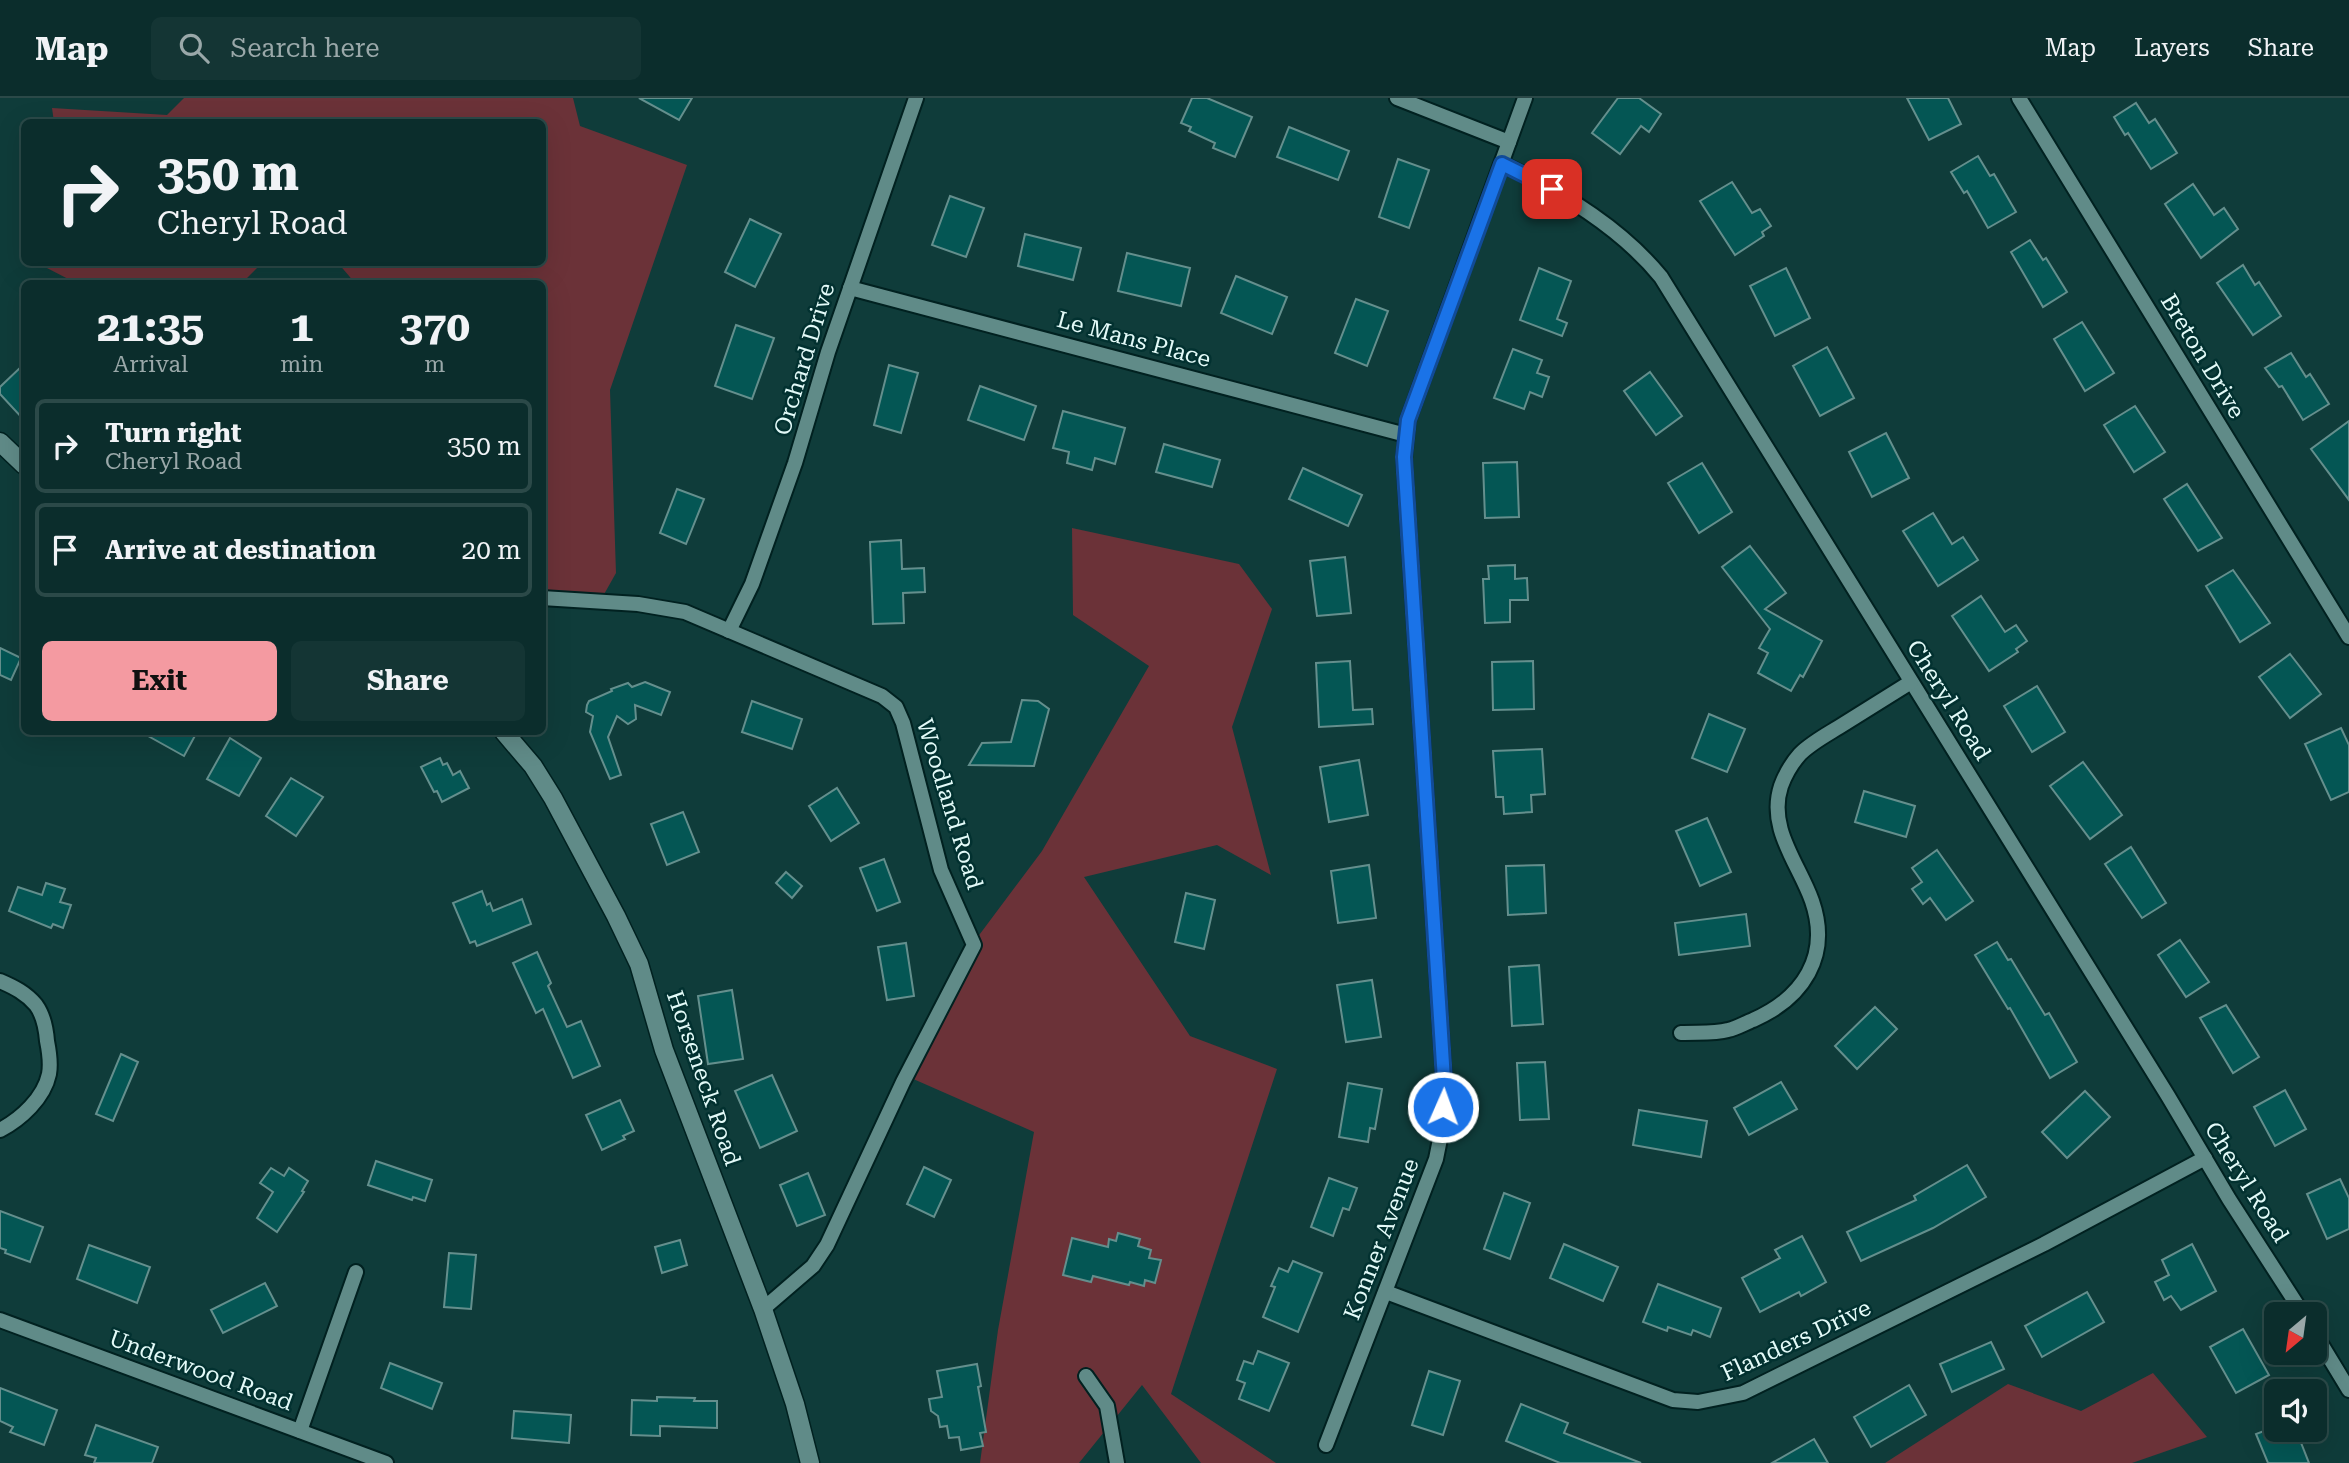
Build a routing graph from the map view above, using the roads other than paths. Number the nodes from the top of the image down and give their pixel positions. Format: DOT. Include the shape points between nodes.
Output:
graph roads {
  1 [pos="916,98"];
  2 [pos="1397,98"];
  3 [pos="1525,98"];
  4 [pos="2019,98"];
  5 [pos="1509,142"];
  6 [pos="1502,164"];
  7 [pos="850,288"];
  8 [pos="1406,435"];
  9 [pos="0,442"];
  10 [pos="21,462"];
  11 [pos="546,598"];
  12 [pos="729,631"];
  13 [pos="2349,637"];
  14 [pos="1911,682"];
  15 [pos="507,735"];
  16 [pos="0,981"];
  17 [pos="1681,1033"];
  18 [pos="0,1130"];
  19 [pos="2205,1158"];
  20 [pos="356,1272"];
  21 [pos="1385,1292"];
  22 [pos="2295,1302"];
  23 [pos="763,1309"];
  24 [pos="0,1320"];
  25 [pos="2328,1355"];
  26 [pos="1086,1376"];
  27 [pos="2349,1390"];
  28 [pos="300,1431"];
  29 [pos="1326,1446"];
  30 [pos="386,1463"];
  31 [pos="810,1463"];
  32 [pos="1117,1463"];
  1 -- 7 [label="street, Orchard Drive"];
  2 -- 5 [label="street"];
  3 -- 5 [label="street, Konner Avenue"];
  4 -- 13 [label="street, Breton Drive"];
  5 -- 6 [label="street, Konner Avenue"];
  6 -- 8 [label="street, Konner Avenue"];
  6 -- 14 [label="street, Cheryl Road" via="1566,198 1635,248 1661,277"];
  7 -- 8 [label="street, Le Mans Place"];
  7 -- 12 [label="street, Orchard Drive" via="791,475 752,584"];
  8 -- 21 [label="street, Konner Avenue" via="1444,1080 1436,1159"];
  9 -- 10 [label="street"];
  11 -- 12 [label="street, Woodland Road" via="685,612"];
  12 -- 23 [label="street, Woodland Road" via="882,696 896,707 941,870 974,945 902,1082 827,1245 813,1266"];
  14 -- 17 [label="street" via="1809,746 1782,785 1779,825 1813,904 1818,927 1807,977 1791,997 1728,1031"];
  14 -- 19 [label="street, Cheryl Road"];
  15 -- 23 [label="street, Horseneck Road" via="553,798 639,964 664,1051"];
  16 -- 18 [label="street" via="24,993 41,1012 50,1064 44,1088 31,1106"];
  19 -- 21 [label="street, Flanders Drive" via="1819,1357 1718,1400 1673,1401"];
  19 -- 22 [label="street, Cheryl Road"];
  20 -- 28 [label="street"];
  21 -- 29 [label="street, Konner Avenue"];
  23 -- 31 [label="street, Horseneck Road"];
  24 -- 28 [label="street, Underwood Road"];
  25 -- 27 [label="street"];
  26 -- 32 [label="street" via="1107,1406"];
  28 -- 30 [label="street, Underwood Road"];
}
